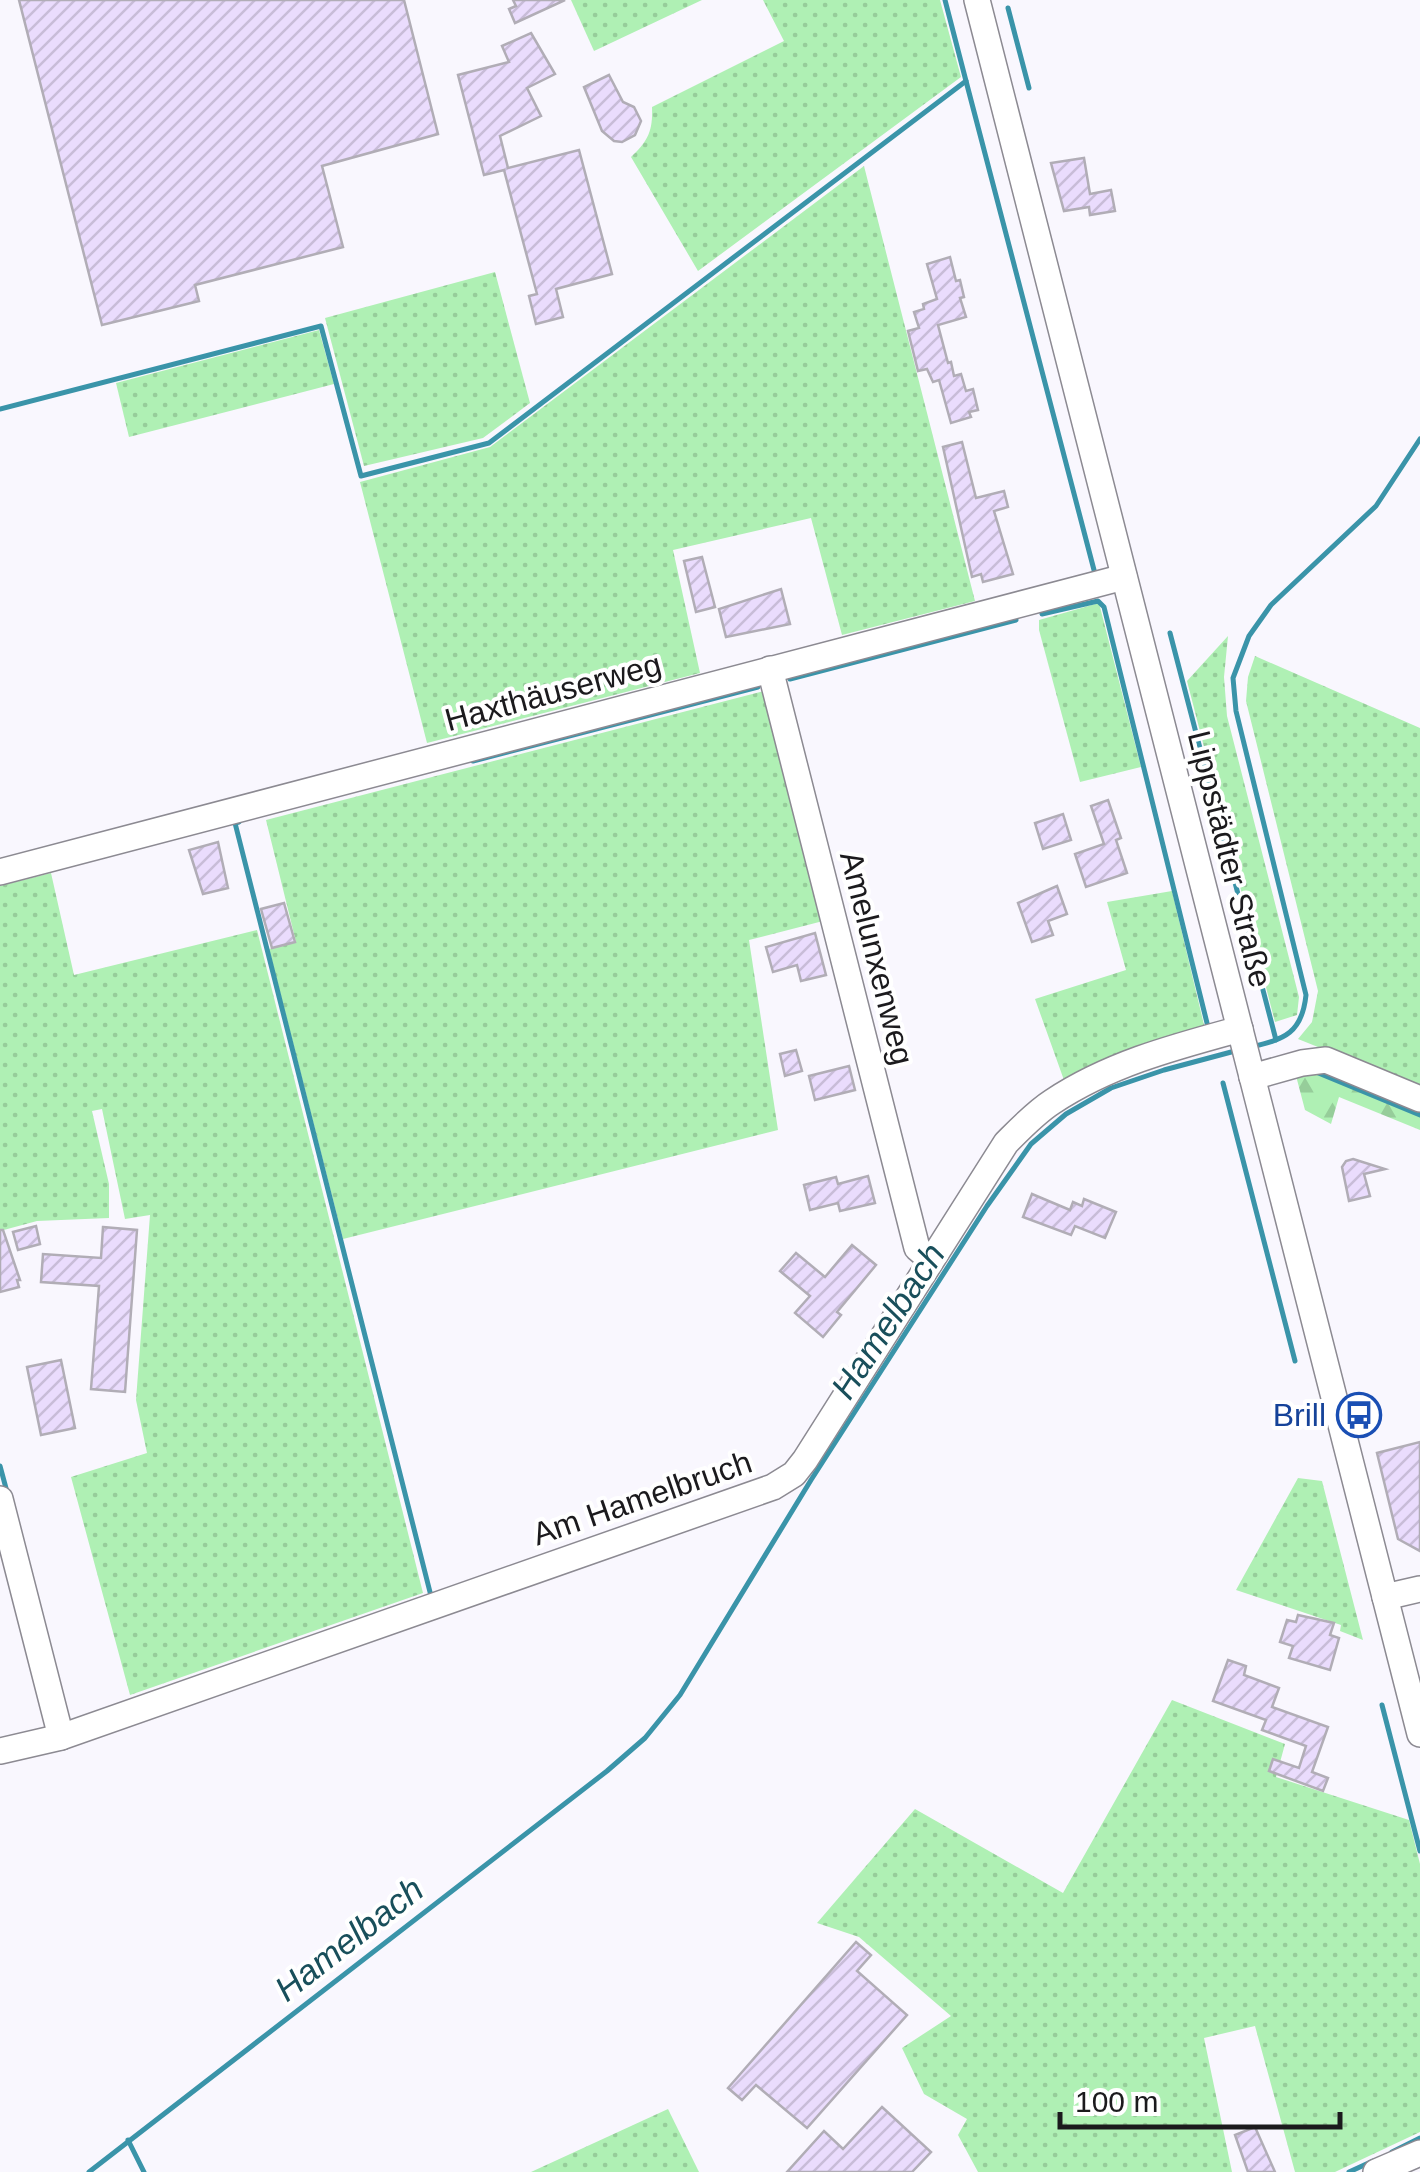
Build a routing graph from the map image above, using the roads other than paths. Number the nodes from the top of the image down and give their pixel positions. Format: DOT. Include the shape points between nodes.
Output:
graph roads {
  1 [pos="985,2"];
  2 [pos="1124,577"];
  3 [pos="770,669"];
  4 [pos="0,872"];
  5 [pos="1240,1031"];
  6 [pos="1250,1070"];
  7 [pos="1420,1100"];
  8 [pos="930,1258"];
  9 [pos="0,1500"];
  10 [pos="1420,1589"];
  11 [pos="1385,1597"];
  12 [pos="1420,1734"];
  13 [pos="61,1737"];
  14 [pos="0,1751"];
  15 [pos="1420,2153"];
  16 [pos="1376,2172"];
  1 -- 2 [label="street, Lippstädter Straße"];
  2 -- 3 [label="street, Haxthäuserweg"];
  2 -- 5 [label="street, Lippstädter Straße"];
  3 -- 4 [label="street, Haxthäuserweg"];
  3 -- 8 [label="street, Amelunxenweg" via="918,1248"];
  5 -- 6 [label="street, Lippstädter Straße"];
  5 -- 8 [label="street, Am Hamelbruch" via="1118,1066 1049,1103 1006,1143"];
  6 -- 7 [label="street" via="1326,1060"];
  6 -- 11 [label="street, Lippstädter Straße"];
  8 -- 13 [label="street, Am Hamelbruch" via="804,1460 773,1487"];
  9 -- 13 [label="street"];
  10 -- 11 [label="street"];
  11 -- 12 [label="street, Lippstädter Straße"];
  13 -- 14 [label="street, Am Hamelbruch"];
  15 -- 16 [label="street"];
}
